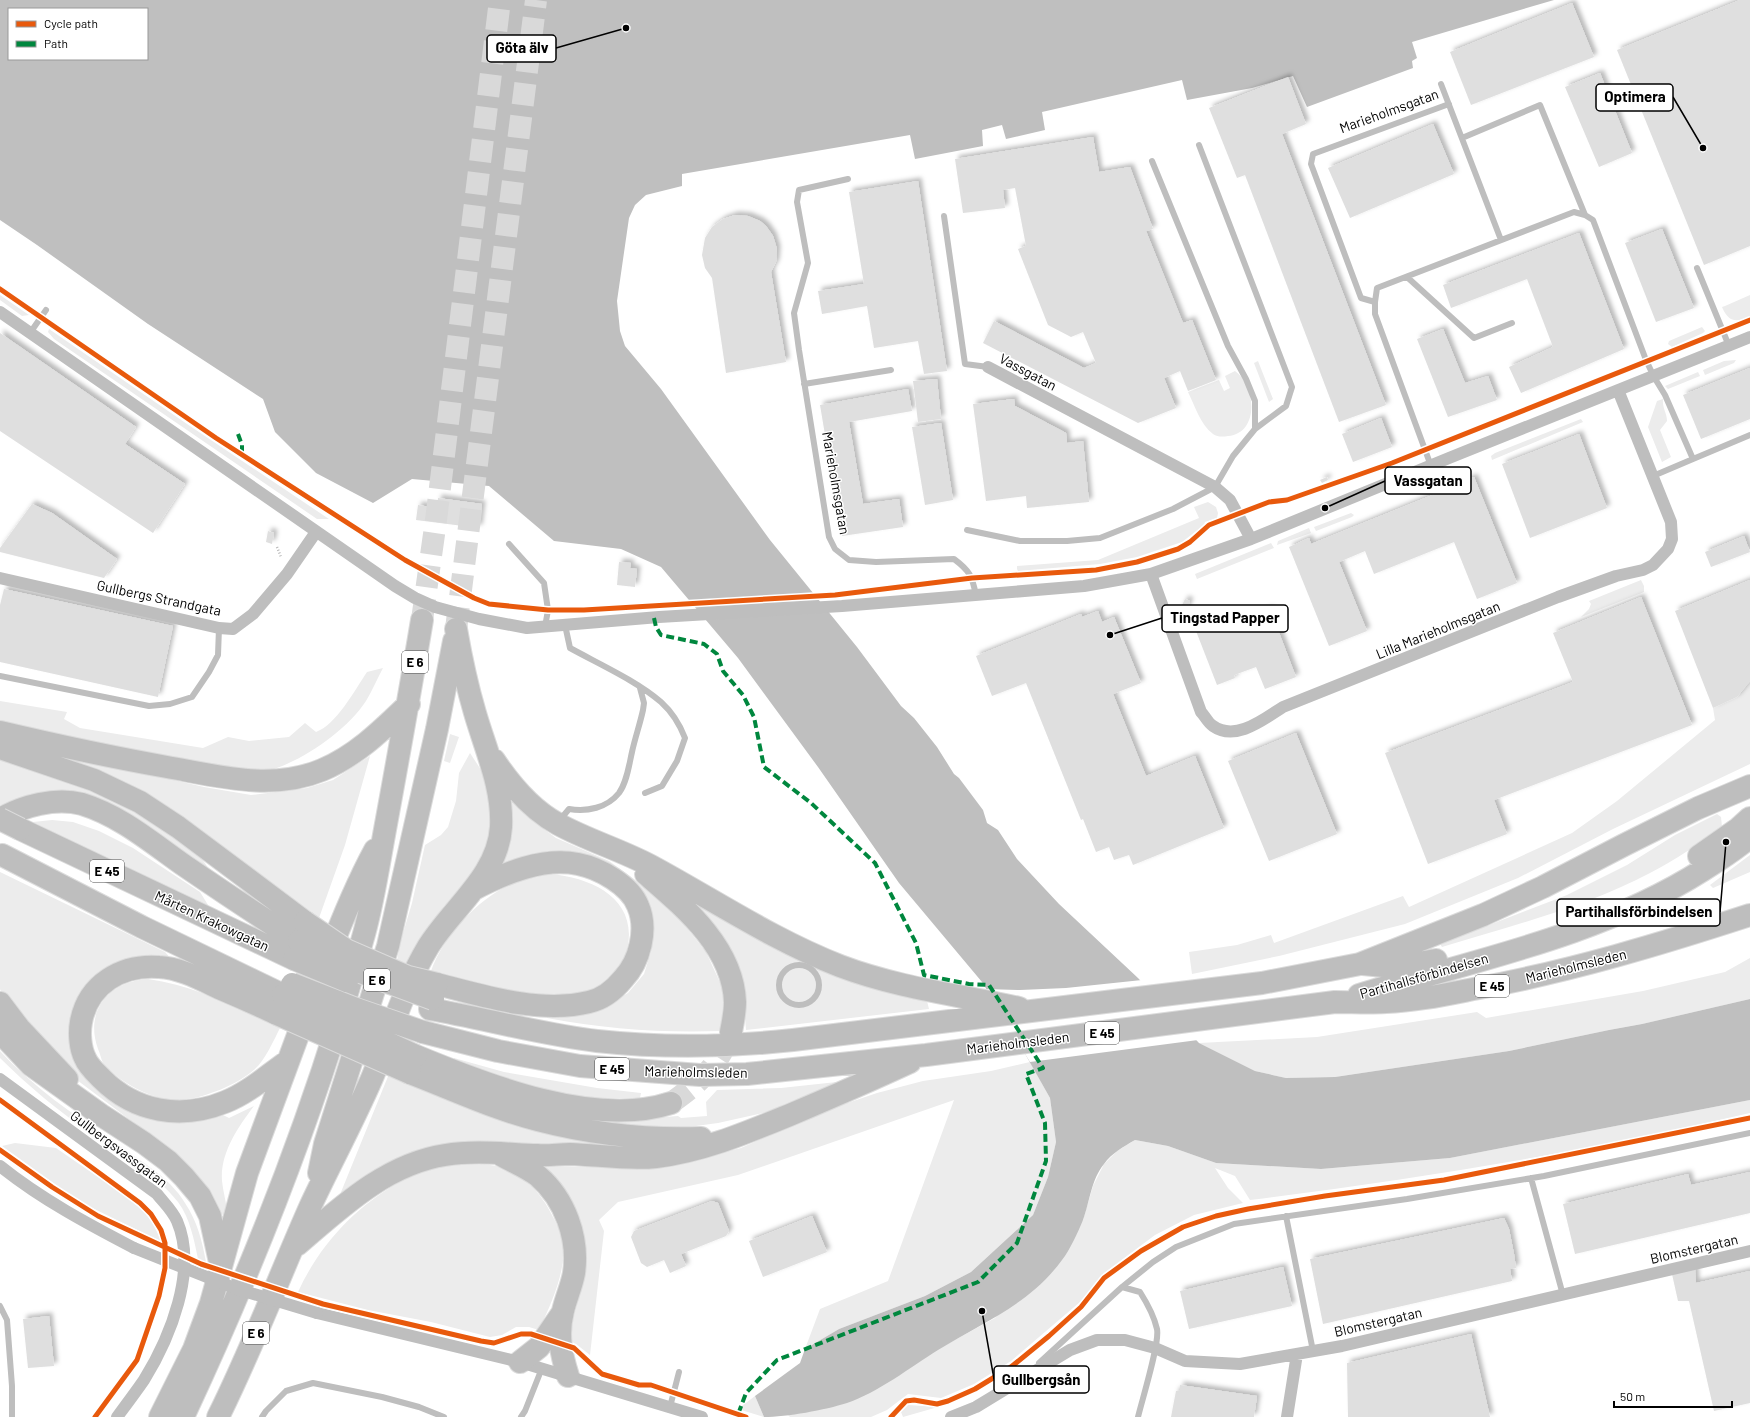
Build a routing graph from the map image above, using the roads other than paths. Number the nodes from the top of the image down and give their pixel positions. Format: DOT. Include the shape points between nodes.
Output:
graph roads {
  1 [pos="1441,84"];
  2 [pos="1449,104"];
  3 [pos="1462,138"];
  4 [pos="1199,145"];
  5 [pos="1152,161"];
  6 [pos="848,179"];
  7 [pos="1584,215"];
  8 [pos="944,216"];
  9 [pos="1501,240"];
  10 [pos="1697,268"];
  11 [pos="1407,276"];
  12 [pos="1374,302"];
  13 [pos="46,310"];
  14 [pos="0,312"];
  15 [pos="1512,323"];
  16 [pos="30,333"];
  17 [pos="1750,338"];
  18 [pos="1729,346"];
  19 [pos="988,367"];
  20 [pos="891,370"];
  21 [pos="1654,377"];
  22 [pos="804,384"];
  23 [pos="1618,390"];
  24 [pos="1255,429"];
  25 [pos="1750,435"];
  26 [pos="1693,459"];
  27 [pos="1431,466"];
  28 [pos="1653,476"];
  29 [pos="1215,487"];
  30 [pos="967,530"];
  31 [pos="316,532"];
  32 [pos="1250,539"];
  33 [pos="509,544"];
  34 [pos="1151,574"];
  35 [pos="0,578"];
  36 [pos="976,595"];
  37 [pos="422,620"];
  38 [pos="565,625"];
  39 [pos="546,627"];
  40 [pos="219,628"];
  41 [pos="0,676"];
  42 [pos="640,688"];
  43 [pos="409,704"];
  44 [pos="0,732"];
  45 [pos="0,748"];
  46 [pos="488,753"];
  47 [pos="1750,786"];
  48 [pos="645,793"];
  49 [pos="1750,818"];
  50 [pos="0,819"];
  51 [pos="557,823"];
  52 [pos="384,833"];
  53 [pos="1750,838"];
  54 [pos="612,847"];
  55 [pos="1,854"];
  56 [pos="1686,872"];
  57 [pos="472,891"];
  58 [pos="1750,915"];
  59 [pos="299,941"];
  60 [pos="806,959"];
  61 [pos="1360,964"];
  62 [pos="282,997"];
  63 [pos="433,997"];
  64 [pos="1334,1002"];
  65 [pos="0,1003"];
  66 [pos="998,1010"];
  67 [pos="0,1032"];
  68 [pos="423,1032"];
  69 [pos="731,1032"];
  70 [pos="926,1055"];
  71 [pos="288,1061"];
  72 [pos="413,1064"];
  73 [pos="0,1079"];
  74 [pos="671,1103"];
  75 [pos="100,1114"];
  76 [pos="1750,1132"];
  77 [pos="733,1136"];
  78 [pos="497,1153"];
  79 [pos="3,1170"];
  80 [pos="1532,1178"];
  81 [pos="311,1205"];
  82 [pos="1286,1216"];
  83 [pos="293,1249"];
  84 [pos="1750,1251"];
  85 [pos="221,1270"];
  86 [pos="1122,1287"];
  87 [pos="1563,1295"];
  88 [pos="0,1306"];
  89 [pos="563,1313"];
  90 [pos="1155,1348"];
  91 [pos="1313,1351"];
  92 [pos="1297,1354"];
  93 [pos="520,1362"];
  94 [pos="542,1368"];
  95 [pos="680,1372"];
  96 [pos="568,1376"];
  97 [pos="1021,1381"];
  98 [pos="670,1406"];
  99 [pos="12,1417"];
  100 [pos="117,1417"];
  101 [pos="160,1417"];
  102 [pos="183,1417"];
  103 [pos="218,1417"];
  104 [pos="262,1417"];
  105 [pos="444,1417"];
  106 [pos="521,1417"];
  107 [pos="702,1417"];
  108 [pos="951,1417"];
  109 [pos="1138,1417"];
  110 [pos="1287,1417"];
  1 -- 2 [label="lane"];
  2 -- 3 [label="lane, Marieholmsgatan"];
  2 -- 12 [label="lane, Marieholmsgatan" via="1313,154 1311,164 1361,298"];
  3 -- 7 [label="lane" via="1540,105"];
  3 -- 9 [label="lane, Marieholmsgatan"];
  4 -- 24 [label="lane" via="1292,387 1286,406"];
  5 -- 24 [label="lane" via="1228,346 1255,400"];
  6 -- 22 [label="lane, Marieholmsgatan" via="799,190 796,202 808,262 794,313"];
  7 -- 9 [label="lane" via="1574,212"];
  7 -- 21 [label="lane" via="1593,220"];
  8 -- 19 [label="lane, Vassgatan" via="965,364"];
  9 -- 11 [label="lane"];
  10 -- 18 [label="lane"];
  11 -- 12 [label="lane" via="1377,288"];
  11 -- 15 [label="lane" via="1474,338"];
  12 -- 27 [label="lane" via="1375,314"];
  13 -- 16 [label="lane"];
  14 -- 16 [label="street"];
  16 -- 31 [label="street"];
  17 -- 18 [label="street"];
  18 -- 21 [label="street"];
  19 -- 29 [label="street, Vassgatan"];
  20 -- 22 [label="lane"];
  21 -- 23 [label="street"];
  21 -- 26 [label="lane" via="1666,395"];
  22 -- 36 [label="lane, Marieholmsgatan" via="828,537 835,549 849,560 876,562 954,558 967,569"];
  23 -- 27 [label="street"];
  23 -- 28 [label="street, Lilla Marieholmsgatan"];
  24 -- 29 [label="lane" via="1232,456"];
  25 -- 26 [label="lane"];
  26 -- 28 [label="lane"];
  27 -- 32 [label="street"];
  28 -- 34 [label="street, Lilla Marieholmsgatan" via="1671,522 1672,539 1668,550 1653,565 1558,597 1283,707 1254,725 1234,733 1212,726 1201,712"];
  29 -- 30 [label="lane" via="1174,509 1100,538 1020,541"];
  29 -- 32 [label="street, Vassgatan" via="1230,500"];
  31 -- 39 [label="street" via="414,598 435,607 527,628"];
  31 -- 40 [label="street, Gullbergs Strandgata" via="287,574 253,614 233,629"];
  32 -- 34 [label="street"];
  33 -- 39 [label="lane" via="544,583 548,610"];
  34 -- 36 [label="street" via="1084,586"];
  35 -- 40 [label="street, Gullbergs Strandgata"];
  36 -- 38 [label="street"];
  37 -- 43 [label="highway, E 6"];
  38 -- 39 [label="street"];
  38 -- 42 [label="lane" via="570,648"];
  40 -- 41 [label="lane" via="218,656 209,672 192,697 170,704 149,706"];
  42 -- 48 [label="lane" via="662,702 679,723 685,738 677,761 662,786"];
  42 -- 51 [label="lane" via="643,710 619,793 595,809 569,809"];
  43 -- 44 [label="highway" via="363,745 340,761 315,773 279,780 254,781 222,777 109,757"];
  43 -- 52 [label="highway, E 6"];
  45 -- 59 [label="highway" via="94,780 140,802 184,831"];
  46 -- 51 [label="highway" via="531,803"];
  46 -- 57 [label="highway" via="500,793 501,828 488,868"];
  46 -- 81 [label="highway, E 6" via="465,675 456,629 437,728 388,946 325,1144"];
  47 -- 61 [label="highway, Marieholmsleden / E 45" via="1698,808 1483,915"];
  49 -- 56 [label="highway, Partihallsförbindelsen / E 45"];
  50 -- 59 [label="highway, Mårten Krakowgatan / E 45, bridge"];
  50 -- 59 [label="highway" via="36,805 58,802 80,804 104,813 128,825 247,909"];
  51 -- 54 [label="highway"];
  52 -- 71 [label="highway" via="361,875 342,919"];
  52 -- 102 [label="highway, E 6" via="365,932 320,1083 252,1262"];
  53 -- 56 [label="highway, Partihallsförbindelsen" via="1736,850"];
  54 -- 60 [label="highway, Marieholmsleden" via="776,937"];
  54 -- 69 [label="highway" via="674,899 696,922 726,963 735,1002"];
  55 -- 62 [label="highway, Mårten Krakowgatan / E 45" via="119,901 207,946"];
  56 -- 61 [label="highway, Partihallsförbindelsen / E 45" via="1561,922 1428,962 1394,967"];
  56 -- 64 [label="highway, Partihallsförbindelsen" via="1637,906 1565,934 1450,970"];
  57 -- 63 [label="highway" via="517,870 550,862 578,863 603,871 625,888 638,905 643,924 641,949 628,974 605,996 589,1002 570,1006 528,1005 497,1000"];
  57 -- 81 [label="highway" via="427,948 413,976 372,1079"];
  58 -- 64 [label="highway, Marieholmsleden / E 45" via="1604,960 1504,983 1415,999"];
  59 -- 63 [label="highway, bridge" via="346,950 408,977"];
  59 -- 63 [label="highway, Mårten Krakowgatan / E 45, bridge" via="363,987"];
  60 -- 60 [label="lane" via="784,971 778,983 782,997 793,1005 807,1004 817,994 819,987"];
  60 -- 66 [label="highway, Marieholmsleden" via="841,966 880,980"];
  61 -- 66 [label="highway, Marieholmsleden / E 45" via="1262,983 1165,996 1033,1012"];
  62 -- 68 [label="highway, Mårten Krakowgatan / E 45, bridge" via="356,1009"];
  62 -- 71 [label="highway" via="160,967 144,967 120,973 90,995 82,1015 81,1042 84,1058 113,1090 134,1103 159,1110 182,1111 225,1102"];
  62 -- 72 [label="highway, bridge"];
  63 -- 66 [label="highway, Marieholmsleden / E 45" via="461,1014 526,1029 595,1040 649,1045 717,1046 794,1040"];
  64 -- 70 [label="highway, Marieholmsleden / E 45"];
  65 -- 75 [label="highway" via="19,1028"];
  67 -- 75 [label="highway" via="31,1065"];
  68 -- 70 [label="highway, Marieholmsleden / E 45" via="498,1051 580,1066 693,1074 747,1074"];
  70 -- 77 [label="highway" via="858,1087"];
  71 -- 85 [label="highway" via="247,1173"];
  72 -- 74 [label="highway" via="549,1101 589,1108 645,1109"];
  72 -- 77 [label="highway" via="522,1115 578,1129 614,1136 652,1139"];
  73 -- 100 [label="street, Gullbergsvassgatan" via="156,1194 177,1221 182,1236 184,1276 178,1300 164,1342 144,1380"];
  75 -- 85 [label="highway" via="168,1162 200,1196 210,1216"];
  76 -- 80 [label="lane"];
  77 -- 78 [label="highway" via="684,1152 655,1157"];
  78 -- 83 [label="highway" via="444,1155 416,1162 394,1172 360,1193"];
  78 -- 89 [label="highway" via="538,1176 551,1190 569,1220 573,1235 574,1272"];
  79 -- 93 [label="street, bridge" via="91,1226 134,1248 237,1289 317,1314"];
  80 -- 82 [label="lane"];
  80 -- 87 [label="lane"];
  81 -- 83 [label="highway, E 6"];
  82 -- 86 [label="lane" via="1234,1224 1176,1247"];
  82 -- 91 [label="lane"];
  83 -- 103 [label="highway, E 6"];
  84 -- 87 [label="street, Blomstergatan"];
  85 -- 101 [label="highway" via="212,1303 194,1349"];
  86 -- 90 [label="lane" via="1140,1292 1147,1304 1158,1330"];
  86 -- 97 [label="lane"];
  87 -- 91 [label="street, Blomstergatan"];
  88 -- 99 [label="lane" via="7,1320"];
  89 -- 93 [label="highway" via="539,1347"];
  89 -- 96 [label="highway" via="559,1344"];
  90 -- 92 [label="street, Blomstergatan" via="1185,1361 1240,1364"];
  90 -- 97 [label="street, Blomstergatan" via="1125,1340 1097,1340 1070,1350"];
  90 -- 109 [label="lane"];
  91 -- 92 [label="street, Blomstergatan"];
  92 -- 110 [label="street"];
  93 -- 94 [label="street"];
  94 -- 96 [label="street"];
  94 -- 106 [label="lane"];
  95 -- 98 [label="lane"];
  96 -- 98 [label="street"];
  97 -- 108 [label="street, Blomstergatan" via="976,1407"];
  98 -- 107 [label="street"];
  104 -- 105 [label="lane" via="286,1391 313,1383 382,1397"];
}
